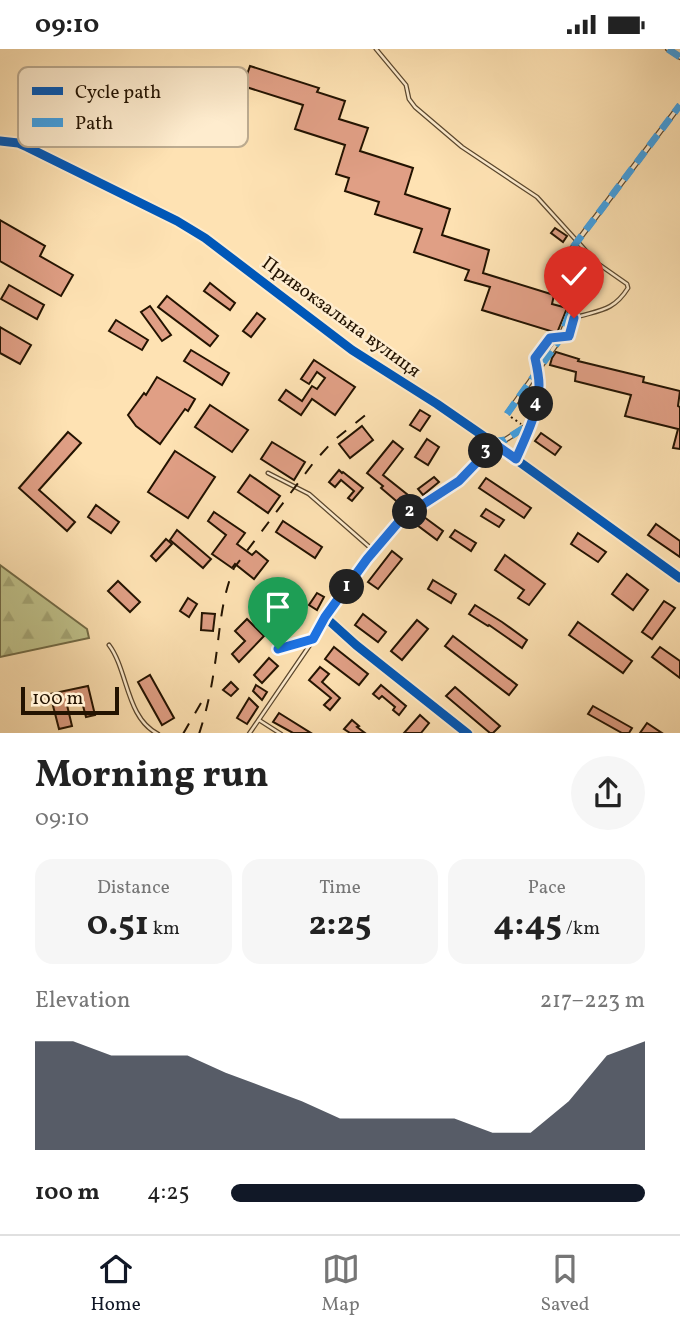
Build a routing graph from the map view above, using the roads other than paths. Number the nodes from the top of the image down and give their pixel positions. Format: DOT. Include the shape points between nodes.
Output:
graph roads {
  1 [pos="376,49"];
  2 [pos="668,49"];
  3 [pos="680,57"];
  4 [pos="680,106"];
  5 [pos="0,141"];
  6 [pos="18,143"];
  7 [pos="27,147"];
  8 [pos="507,414"];
  9 [pos="525,427"];
  10 [pos="492,442"];
  11 [pos="516,459"];
  12 [pos="268,473"];
  13 [pos="374,551"];
  14 [pos="680,578"];
  15 [pos="325,617"];
  16 [pos="313,639"];
  17 [pos="109,645"];
  18 [pos="278,649"];
  19 [pos="259,720"];
  20 [pos="158,733"];
  21 [pos="249,733"];
  22 [pos="281,733"];
  23 [pos="468,733"];
  1 -- 11 [label="lane" via="406,85 415,107 462,147 537,197 597,263 627,284 620,300 602,311 574,318 569,336 550,338 535,358 538,396"];
  2 -- 3 [label="street"];
  4 -- 8 [label="street, bridge" via="549,279 576,296 560,339"];
  5 -- 6 [label="street, Привокзальна вулиця"];
  7 -- 10 [label="street, Привокзальна вулиця" via="205,238 352,350"];
  9 -- 10 [label="street" via="505,440"];
  10 -- 11 [label="street, Привокзальна вулиця"];
  10 -- 13 [label="street" via="459,481 402,518"];
  11 -- 14 [label="street, Привокзальна вулиця"];
  12 -- 13 [label="lane" via="309,494"];
  13 -- 15 [label="street"];
  15 -- 16 [label="lane"];
  15 -- 23 [label="street"];
  16 -- 18 [label="lane"];
  16 -- 19 [label="lane"];
  17 -- 20 [label="lane" via="130,698 143,721"];
  19 -- 21 [label="lane"];
  19 -- 22 [label="lane"];
}
